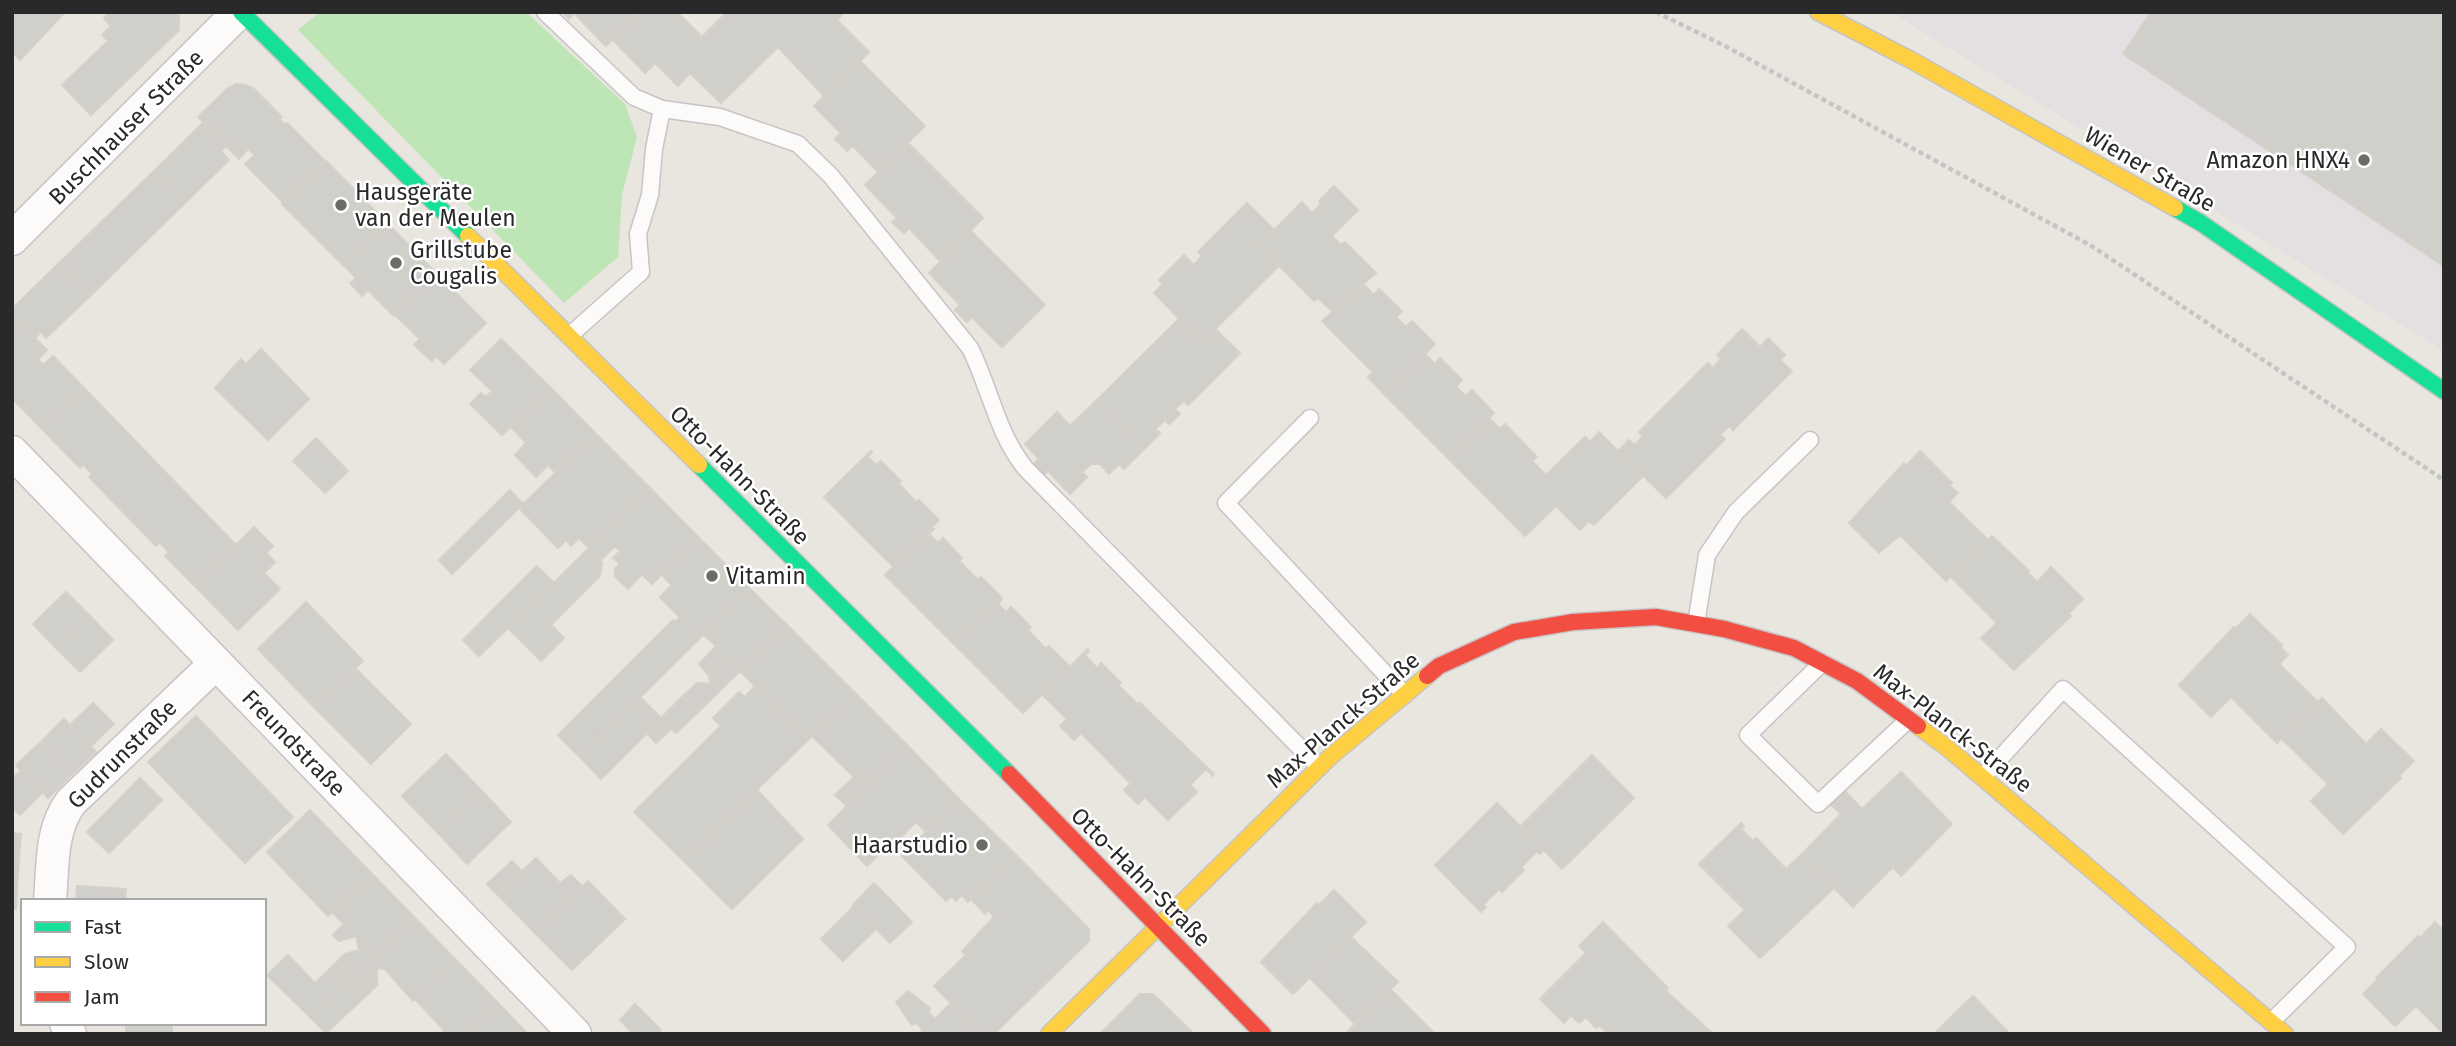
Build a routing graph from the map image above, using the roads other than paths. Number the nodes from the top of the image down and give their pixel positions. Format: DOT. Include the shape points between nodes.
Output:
graph roads {
  1 [pos="240,12"];
  2 [pos="545,12"];
  3 [pos="1818,12"];
  4 [pos="662,109"];
  5 [pos="12,240"];
  6 [pos="569,336"];
  7 [pos="2444,391"];
  8 [pos="1310,418"];
  9 [pos="1810,440"];
  10 [pos="12,452"];
  11 [pos="1696,624"];
  12 [pos="1823,662"];
  13 [pos="216,663"];
  14 [pos="1405,695"];
  15 [pos="1910,718"];
  16 [pos="1319,768"];
  17 [pos="1983,778"];
  18 [pos="50,899"];
  19 [pos="1158,925"];
  20 [pos="2271,1022"];
  21 [pos="575,1034"];
  22 [pos="1049,1034"];
  23 [pos="1263,1034"];
  24 [pos="2285,1034"];
  1 -- 5 [label="street, Buschhauser Straße"];
  1 -- 6 [label="street, Otto-Hahn-Straße"];
  2 -- 4 [label="lane" via="634,97"];
  3 -- 7 [label="street, Wiener Straße" via="2201,223"];
  4 -- 6 [label="lane" via="650,195 638,234 641,272"];
  4 -- 16 [label="lane" via="720,117 799,144 831,176 970,348 1011,450 1025,468"];
  6 -- 19 [label="street, Otto-Hahn-Straße"];
  8 -- 14 [label="lane" via="1226,503"];
  9 -- 11 [label="lane" via="1736,512 1707,555"];
  10 -- 13 [label="street, Freundstraße"];
  11 -- 12 [label="street, Max-Planck-Straße" via="1794,648"];
  11 -- 14 [label="street, Max-Planck-Straße" via="1656,617 1573,622 1514,632 1439,666"];
  12 -- 15 [label="street, Max-Planck-Straße"];
  12 -- 15 [label="lane" via="1748,735 1818,804"];
  13 -- 18 [label="street, Gudrunstraße" via="61,815 55,834"];
  13 -- 21 [label="street, Freundstraße"];
  14 -- 16 [label="street, Max-Planck-Straße"];
  15 -- 17 [label="street, Max-Planck-Straße"];
  16 -- 19 [label="street, Max-Planck-Straße"];
  17 -- 20 [label="street, Max-Planck-Straße"];
  17 -- 20 [label="lane" via="2063,689 2347,947"];
  19 -- 22 [label="street, Max-Planck-Straße"];
  19 -- 23 [label="street, Otto-Hahn-Straße"];
  20 -- 24 [label="street, Max-Planck-Straße"];
}
